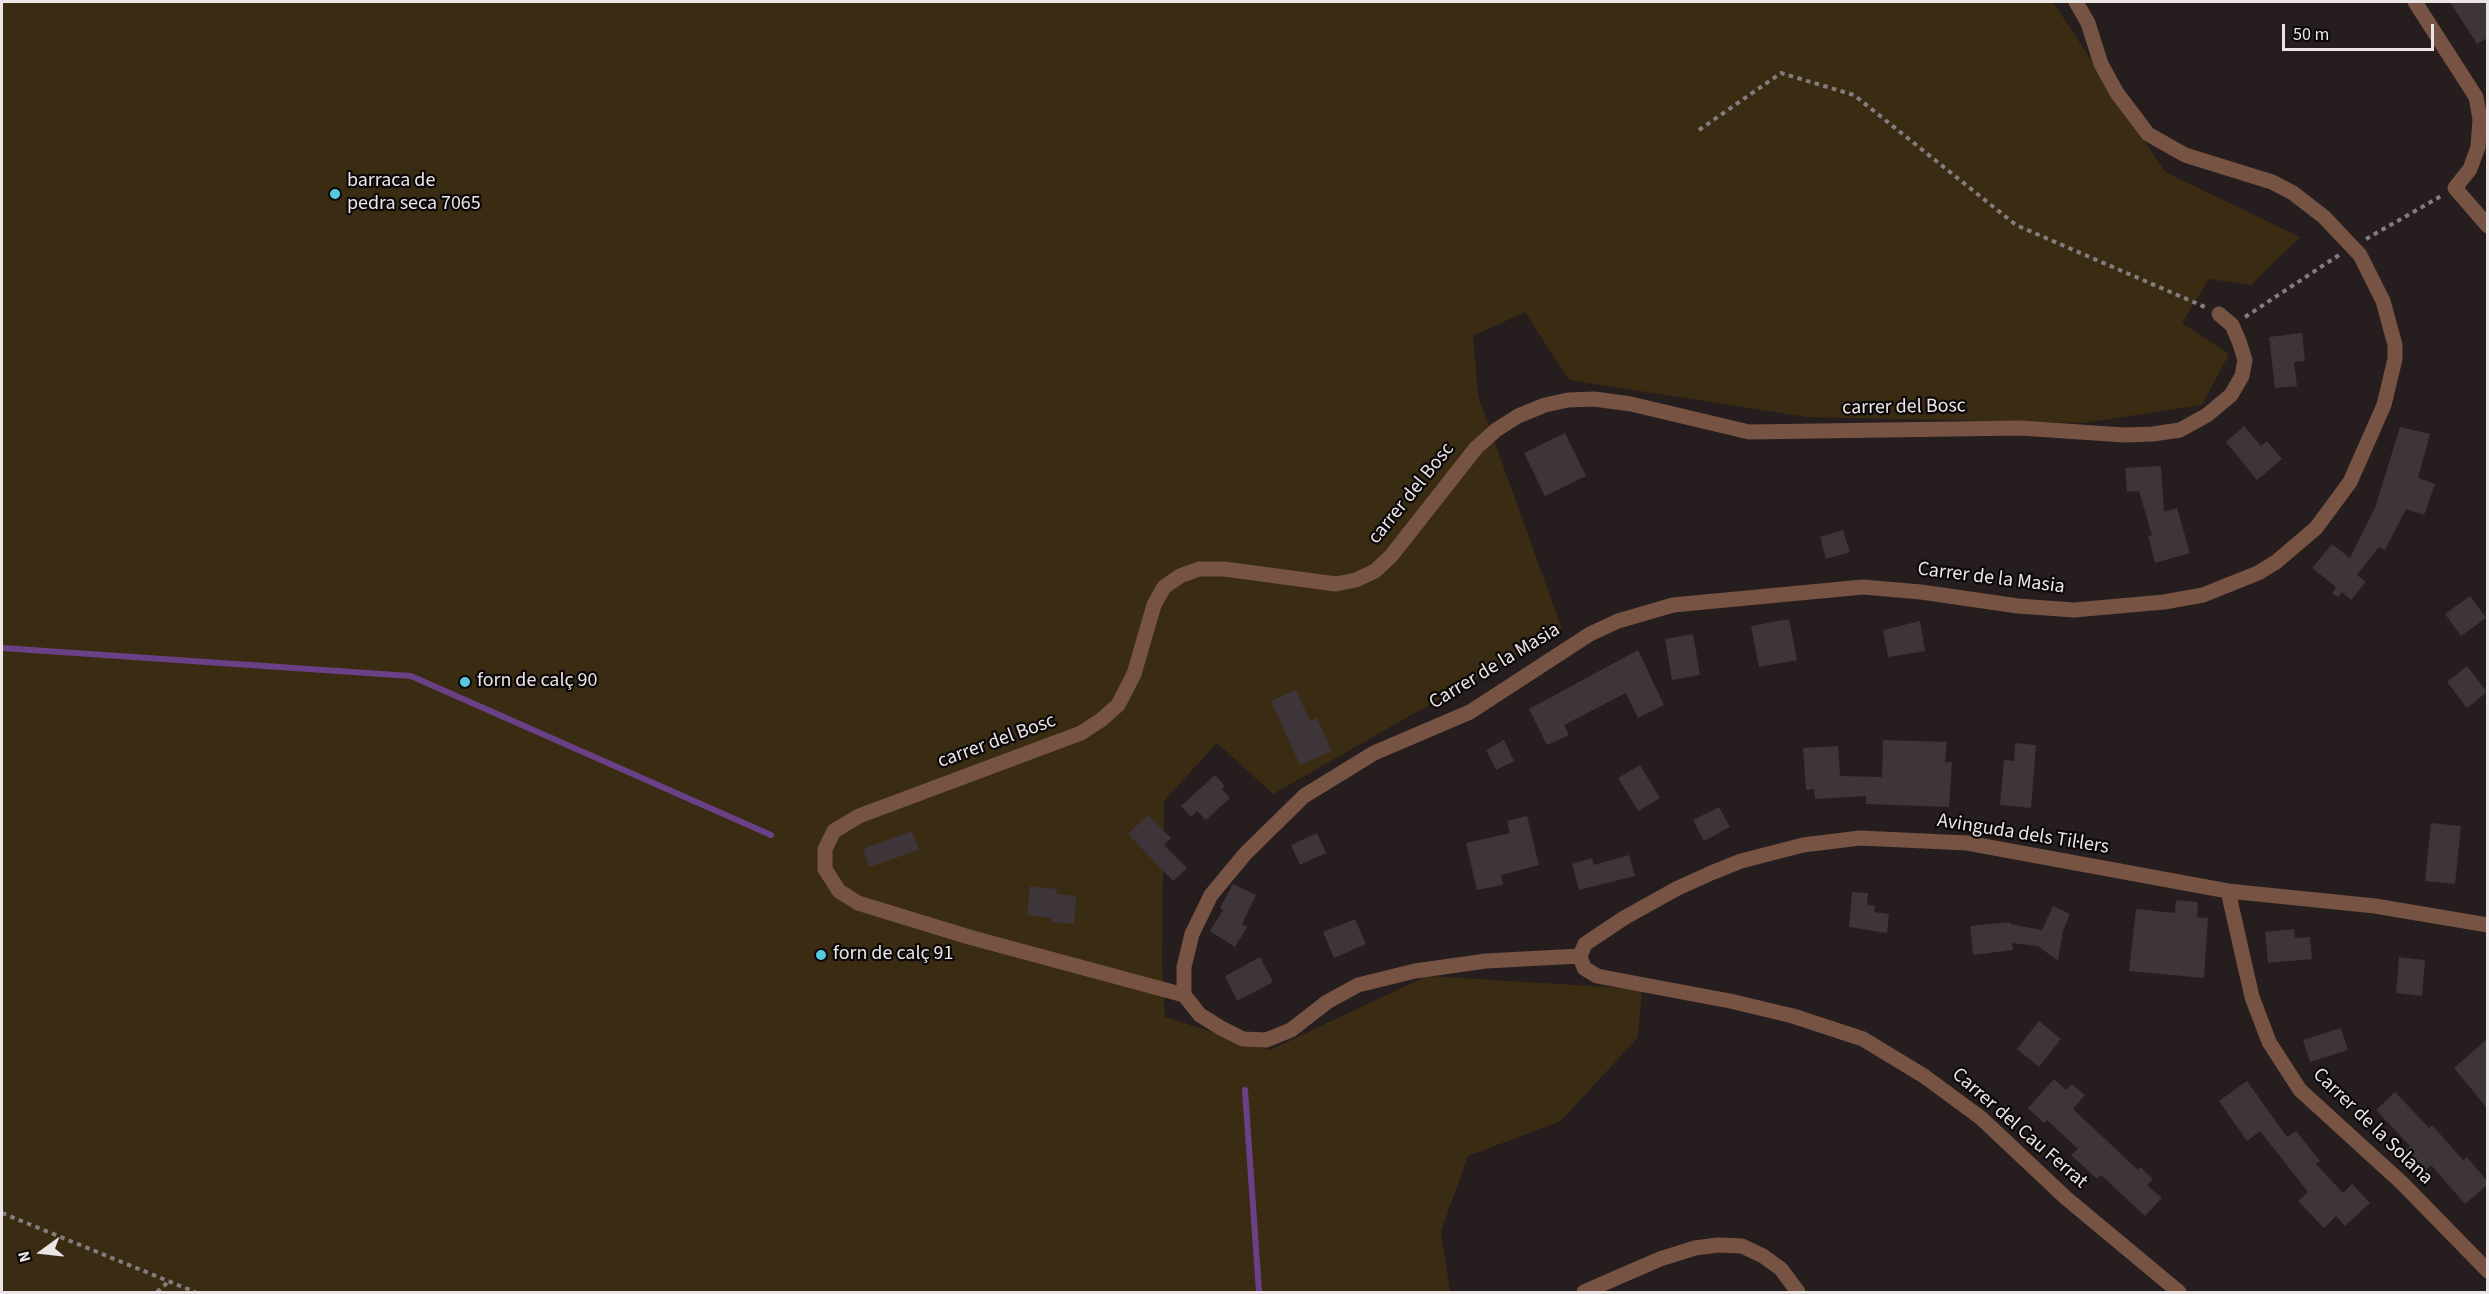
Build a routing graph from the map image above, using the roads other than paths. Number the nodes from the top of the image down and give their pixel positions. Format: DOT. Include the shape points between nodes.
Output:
graph roads {
  1 [pos="2076,2"];
  2 [pos="2415,2"];
  3 [pos="2487,226"];
  4 [pos="2219,314"];
  5 [pos="2228,891"];
  6 [pos="2487,922"];
  7 [pos="1580,956"];
  8 [pos="1184,995"];
  9 [pos="2487,1271"];
  10 [pos="1584,1293"];
  11 [pos="1798,1293"];
  12 [pos="2179,1293"];
  1 -- 8 [label="street, Carrer de la Masia" via="2101,64 2148,134 2185,155 2272,182 2293,193 2324,217 2360,255 2383,301 2395,345 2384,405 2350,482 2316,528 2258,573 2203,595 2164,602 2074,610 1863,587 1672,605 1618,621 1590,634 1470,712 1374,753 1304,796 1245,854 1211,895 1192,934 1184,967"];
  2 -- 3 [label="street" via="2476,97 2480,119 2478,147 2470,169 2455,188"];
  4 -- 8 [label="street, carrer del Bosc" via="2232,325 2239,341 2245,360 2242,376 2231,395 2207,415 2180,430 2153,434 2021,428 1749,432 1594,399 1545,405 1518,416 1476,448 1375,571 1336,584 1224,569 1198,569 1180,576 1164,586 1154,605 1134,674 1118,705 1101,720 1081,733 859,816 834,831 825,849 825,869 839,891 858,903"];
  5 -- 6 [label="street, Avinguda dels Til·lers"];
  5 -- 7 [label="street, Avinguda dels Til·lers" via="1967,843 1860,838 1803,845 1711,873 1624,918 1585,944"];
  5 -- 9 [label="street, Carrer de la Solana" via="2252,997 2269,1042 2300,1090 2402,1183"];
  7 -- 8 [label="street" via="1486,961 1415,971 1358,985 1327,1002 1291,1030 1266,1040 1243,1039 1221,1028 1200,1015"];
  7 -- 12 [label="street, Carrer del Cau Ferrat" via="1584,968 1597,976 1792,1016 1863,1039 1924,1076 1981,1118 2066,1198"];
  10 -- 11 [label="street" via="1660,1260 1718,1245 1742,1246 1763,1256 1781,1269"];
}
